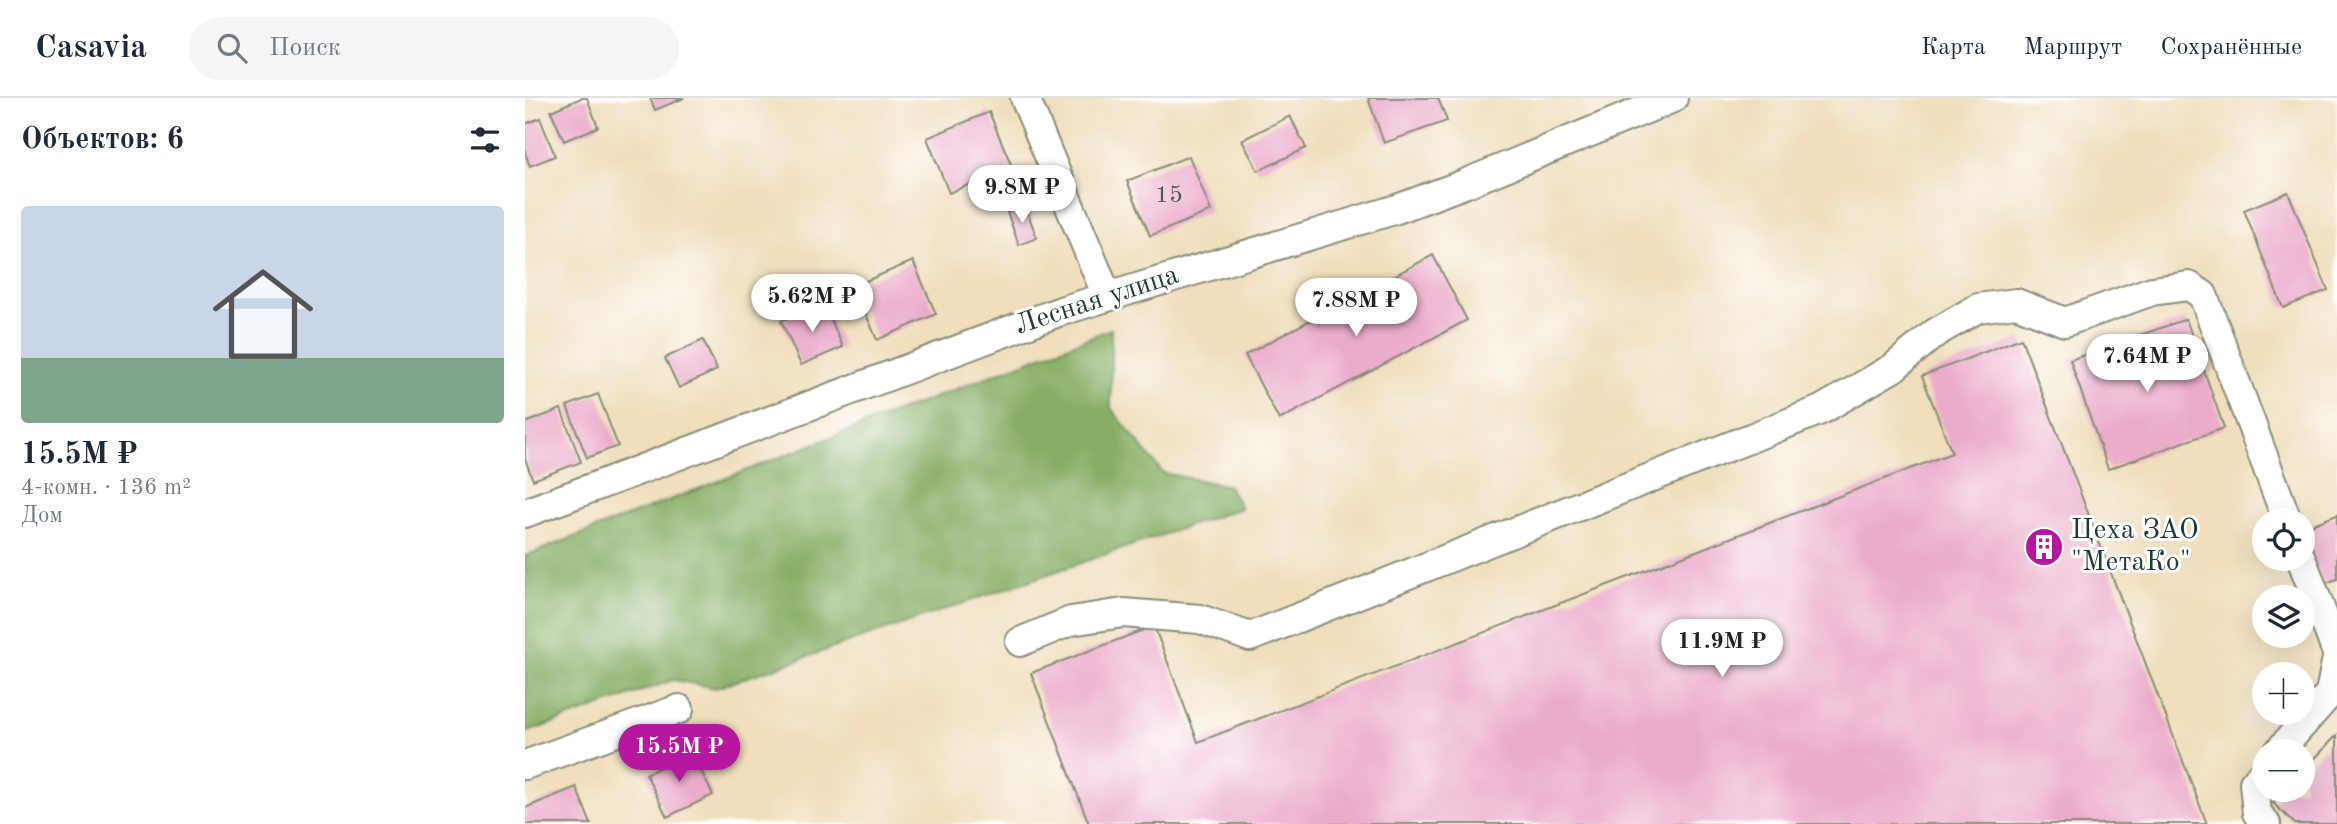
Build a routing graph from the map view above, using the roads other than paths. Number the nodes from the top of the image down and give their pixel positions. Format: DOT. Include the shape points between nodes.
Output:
graph roads {
  1 [pos="1025,98"];
  2 [pos="1673,98"];
  3 [pos="1107,296"];
  4 [pos="2283,508"];
  5 [pos="525,513"];
  6 [pos="2306,571"];
  7 [pos="1020,642"];
  8 [pos="2337,656"];
  9 [pos="679,709"];
  10 [pos="2290,739"];
  11 [pos="525,765"];
  12 [pos="2256,802"];
  13 [pos="2266,824"];
  1 -- 3 [label="street"];
  2 -- 3 [label="street, Лесная улица" via="1397,209"];
  3 -- 5 [label="street, Лесная улица"];
  4 -- 7 [label="street" via="2203,295 2189,286 2152,291 2064,322 2016,303 1978,308 1935,333 1893,368 1821,410 1250,637 1200,619 1123,612 1071,621"];
  6 -- 8 [label="street"];
  8 -- 10 [label="street" via="2330,693"];
  9 -- 11 [label="street"];
  12 -- 13 [label="street" via="2257,813"];
}
